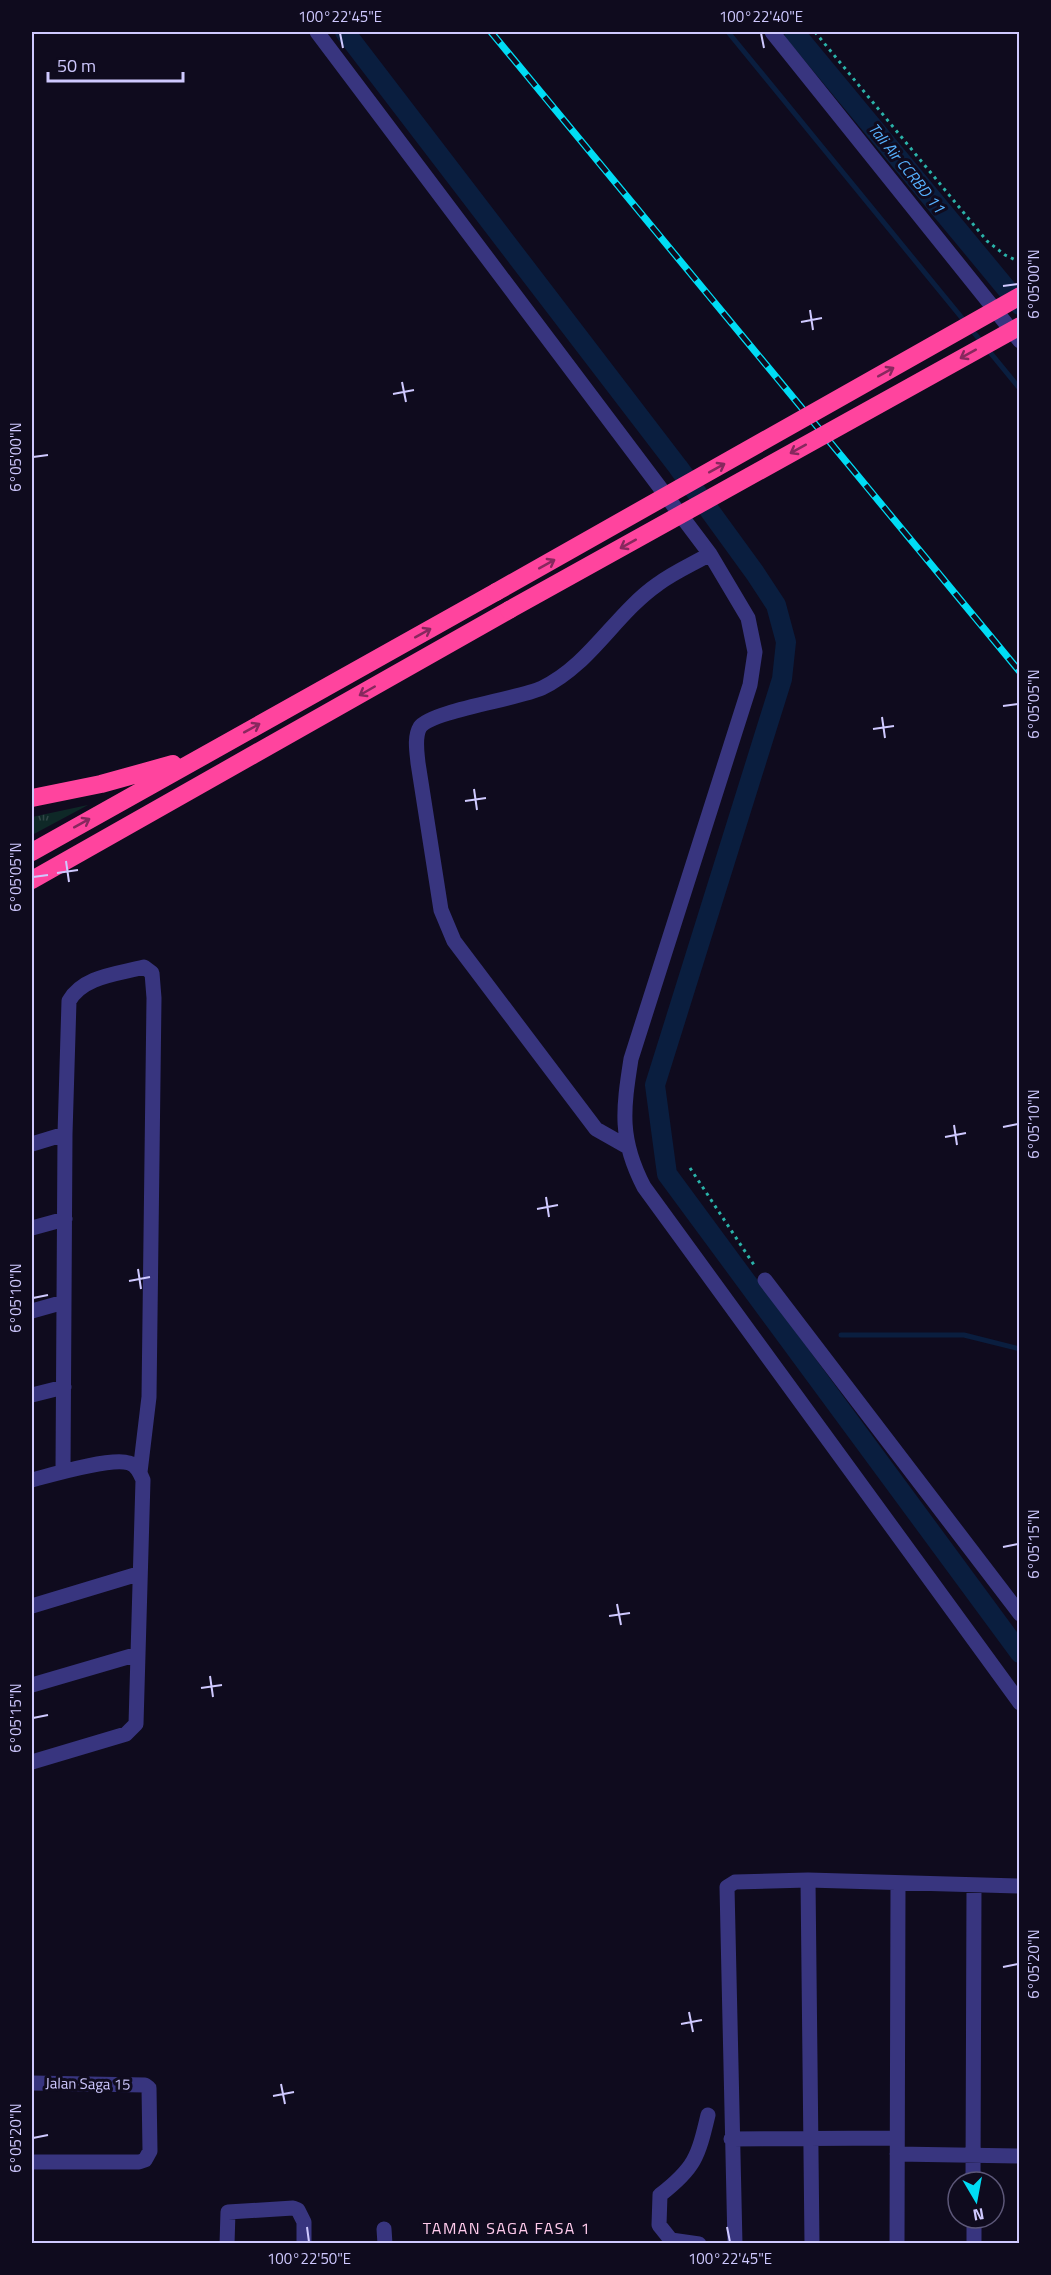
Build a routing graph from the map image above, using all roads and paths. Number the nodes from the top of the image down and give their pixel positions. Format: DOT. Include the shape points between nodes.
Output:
graph roads {
  1 [pos="317,32"];
  2 [pos="772,32"];
  3 [pos="815,32"];
  4 [pos="1020,262"];
  5 [pos="1020,296"];
  6 [pos="1020,326"];
  7 [pos="1020,341"];
  8 [pos="710,554"];
  9 [pos="202,756"];
  10 [pos="32,798"];
  11 [pos="32,852"];
  12 [pos="32,878"];
  13 [pos="65,1134"];
  14 [pos="32,1143"];
  15 [pos="626,1146"];
  16 [pos="690,1168"];
  17 [pos="64,1219"];
  18 [pos="32,1228"];
  19 [pos="765,1280"];
  20 [pos="64,1302"];
  21 [pos="32,1311"];
  22 [pos="64,1387"];
  23 [pos="32,1395"];
  24 [pos="63,1471"];
  25 [pos="140,1472"];
  26 [pos="32,1480"];
  27 [pos="138,1574"];
  28 [pos="32,1606"];
  29 [pos="1020,1614"];
  30 [pos="138,1654"];
  31 [pos="32,1685"];
  32 [pos="1020,1704"];
  33 [pos="32,1762"];
  34 [pos="808,1880"];
  35 [pos="898,1885"];
  36 [pos="974,1886"];
  37 [pos="1020,1886"];
  38 [pos="32,2083"];
  39 [pos="708,2115"];
  40 [pos="810,2138"];
  41 [pos="897,2138"];
  42 [pos="731,2139"];
  43 [pos="897,2154"];
  44 [pos="973,2155"];
  45 [pos="1020,2156"];
  46 [pos="32,2162"];
  47 [pos="973,2170"];
  48 [pos="227,2244"];
  49 [pos="304,2244"];
  50 [pos="699,2244"];
  51 [pos="735,2244"];
  52 [pos="812,2244"];
  53 [pos="897,2244"];
  1 -- 8 [label="street"];
  2 -- 7 [label="street"];
  3 -- 4 [label="path" via="987,241"];
  9 -- 5 [label="highway, one-way, bridge"];
  6 -- 12 [label="highway, one-way, bridge"];
  8 -- 15 [label="street" via="750,625 755,652 750,685 632,1059 625,1103"];
  8 -- 15 [label="street" via="657,584 557,681 524,696 432,719 419,729 416,739 446,925 454,941 596,1129"];
  9 -- 10 [label="highway"];
  11 -- 9 [label="highway, one-way"];
  13 -- 14 [label="street"];
  13 -- 17 [label="street"];
  13 -- 25 [label="street" via="69,1001 89,982 144,967 152,973 154,998 149,1397"];
  15 -- 32 [label="street" via="644,1187"];
  16 -- 19 [label="path"];
  17 -- 18 [label="street"];
  17 -- 20 [label="street"];
  19 -- 29 [label="street"];
  20 -- 21 [label="street"];
  20 -- 22 [label="street"];
  22 -- 23 [label="street"];
  22 -- 24 [label="street"];
  24 -- 25 [label="street" via="126,1462"];
  24 -- 26 [label="street"];
  25 -- 27 [label="street" via="143,1480"];
  27 -- 28 [label="street"];
  27 -- 30 [label="street"];
  30 -- 31 [label="street"];
  30 -- 33 [label="street" via="137,1719 133,1728 126,1734"];
  34 -- 35 [label="street"];
  34 -- 40 [label="street"];
  34 -- 42 [label="street" via="735,1882 727,1887"];
  35 -- 36 [label="street"];
  35 -- 41 [label="street"];
  36 -- 37 [label="street"];
  36 -- 44 [label="street"];
  38 -- 46 [label="street, Jalan Saga 15" via="145,2085 150,2093 150,2151 145,2160"];
  39 -- 50 [label="street" via="700,2146 686,2175 660,2194 659,2225 671,2240"];
  40 -- 41 [label="street"];
  40 -- 42 [label="street"];
  40 -- 52 [label="street"];
  41 -- 43 [label="street"];
  42 -- 51 [label="street"];
  43 -- 44 [label="street"];
  43 -- 53 [label="street"];
  44 -- 45 [label="street"];
  44 -- 47 [label="street"];
  48 -- 49 [label="street" via="228,2212 293,2208 304,2222"];
}
